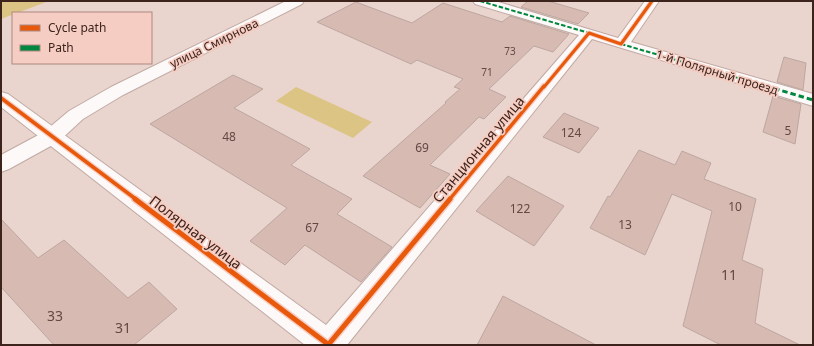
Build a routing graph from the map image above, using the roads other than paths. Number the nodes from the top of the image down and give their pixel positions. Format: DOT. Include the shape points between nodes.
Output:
graph roads {
  1 [pos="297,1"];
  2 [pos="480,1"];
  3 [pos="652,1"];
  4 [pos="589,33"];
  5 [pos="621,44"];
  6 [pos="1,98"];
  7 [pos="813,100"];
  8 [pos="51,138"];
  9 [pos="1,164"];
  10 [pos="328,345"];
  1 -- 8 [label="street, улица Смирнова" via="104,98 76,115"];
  2 -- 4 [label="street"];
  3 -- 5 [label="street"];
  4 -- 5 [label="street"];
  4 -- 10 [label="street, Станционная улица"];
  5 -- 7 [label="street, 1-й Полярный проезд"];
  6 -- 8 [label="street, Полярная улица"];
  8 -- 9 [label="street, улица Смирнова"];
  8 -- 10 [label="street, Полярная улица"];
}
